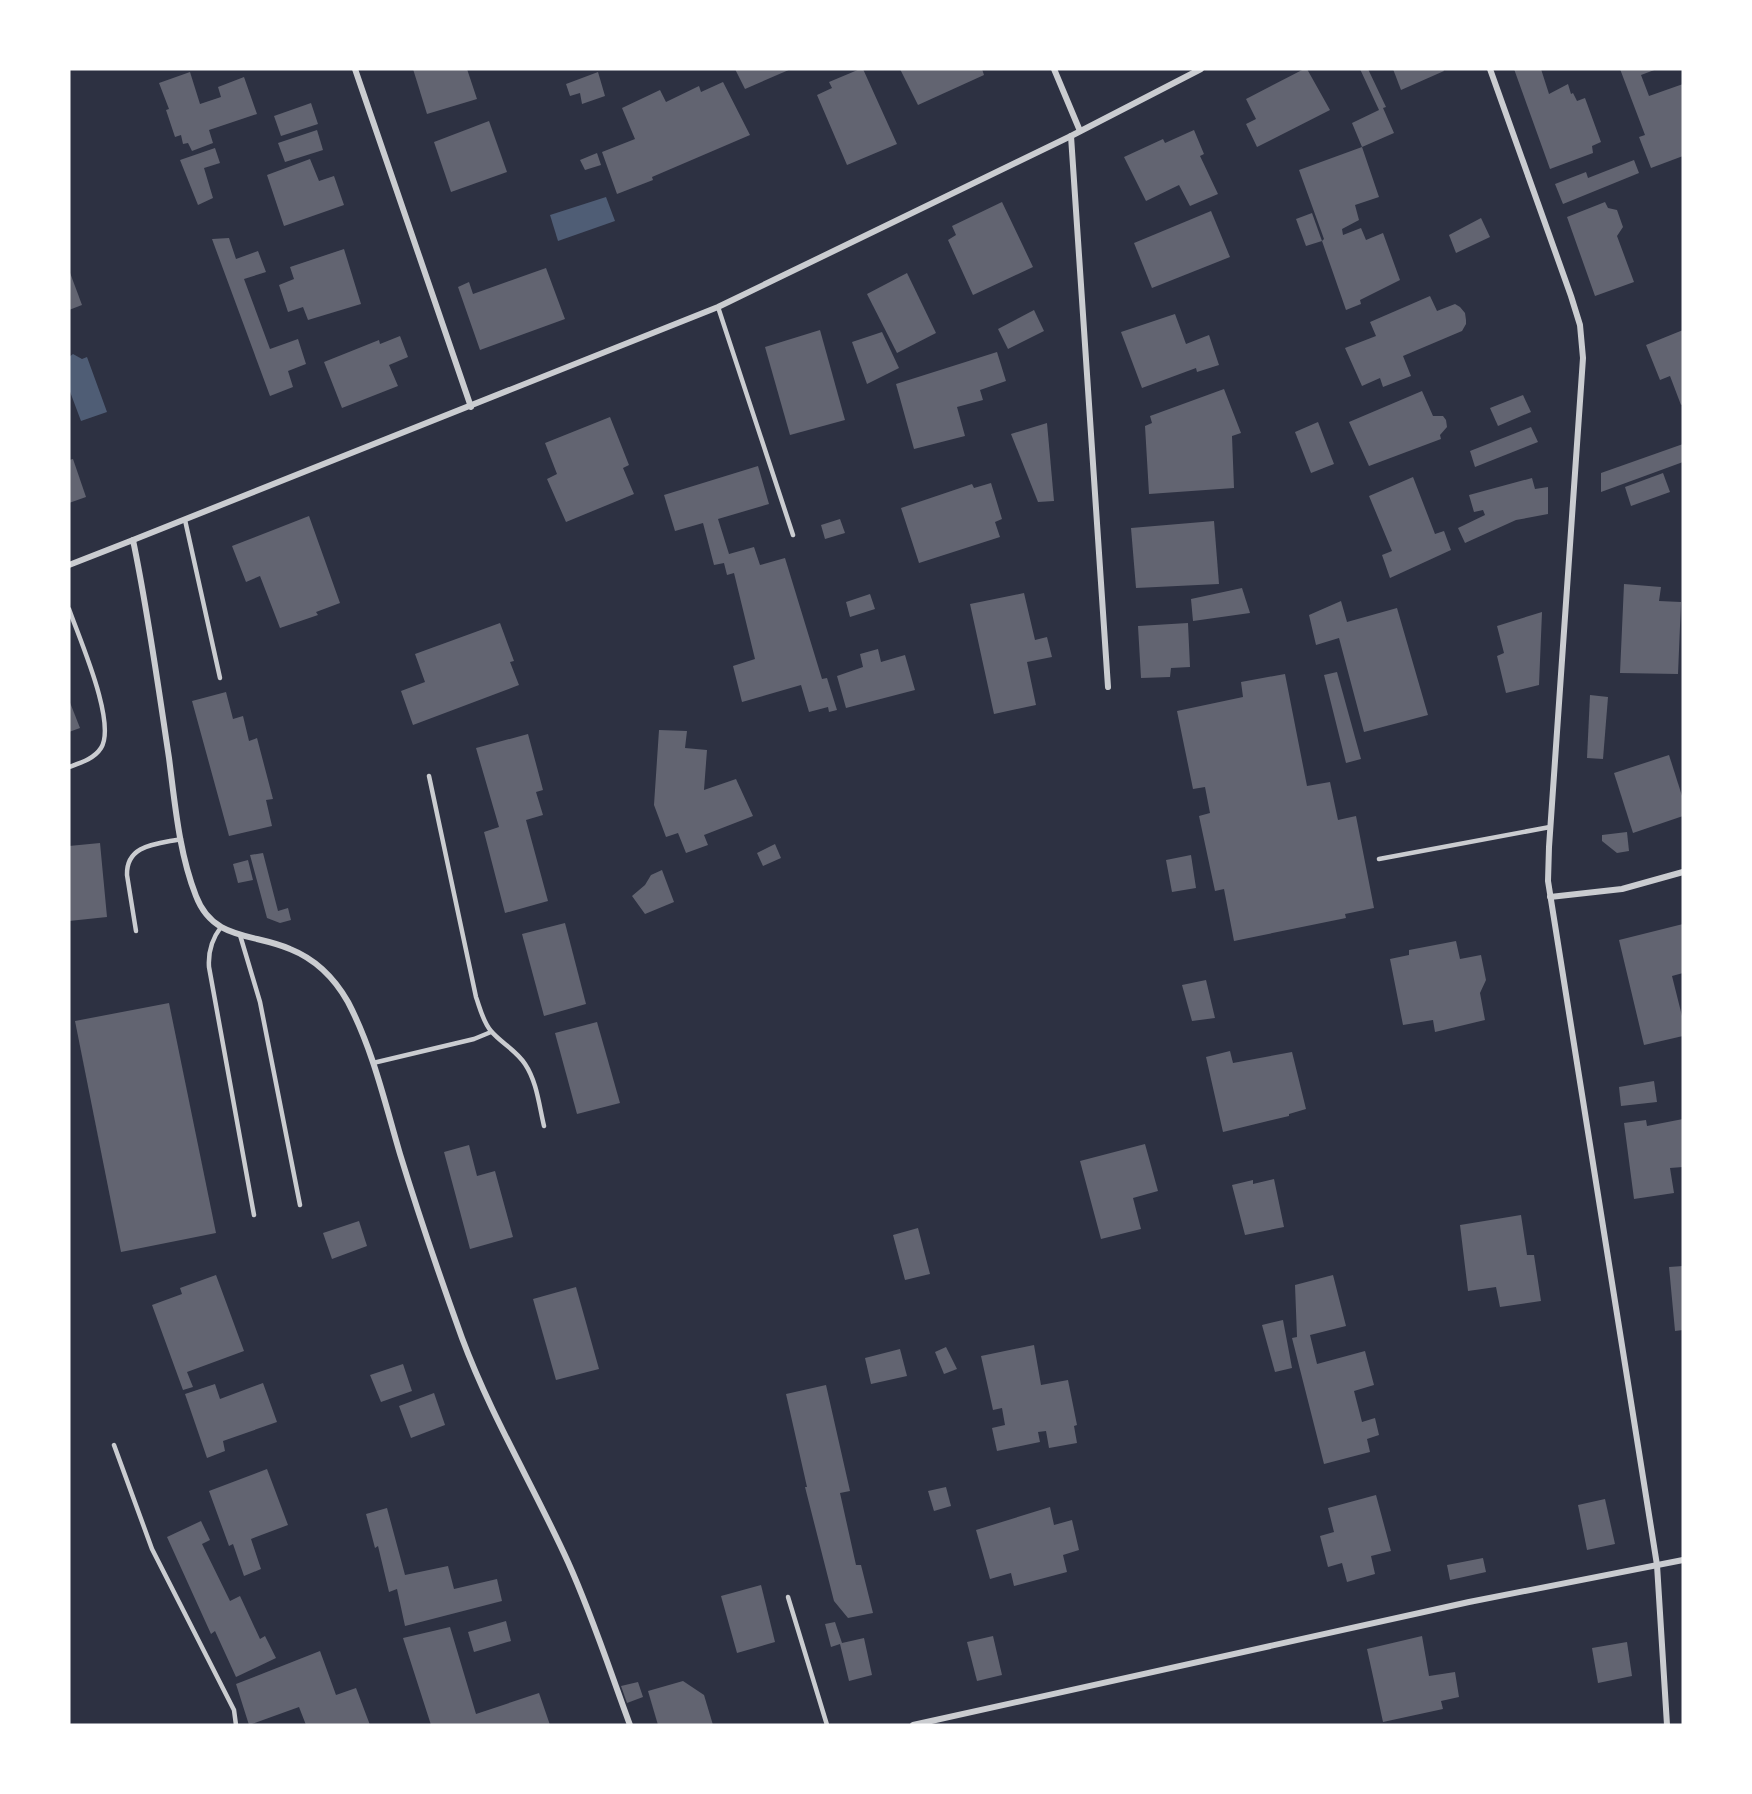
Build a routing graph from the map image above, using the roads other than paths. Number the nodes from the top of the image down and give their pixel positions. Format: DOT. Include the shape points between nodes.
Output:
graph roads {
  1 [pos="355,69"];
  2 [pos="1054,69"];
  3 [pos="1202,69"];
  4 [pos="1490,69"];
  5 [pos="1080,130"];
  6 [pos="1071,136"];
  7 [pos="718,307"];
  8 [pos="471,407"];
  9 [pos="185,519"];
  10 [pos="793,535"];
  11 [pos="133,540"];
  12 [pos="69,565"];
  13 [pos="69,609"];
  14 [pos="220,678"];
  15 [pos="1108,687"];
  16 [pos="69,768"];
  17 [pos="429,776"];
  18 [pos="1550,827"];
  19 [pos="181,839"];
  20 [pos="1379,859"];
  21 [pos="1683,872"];
  22 [pos="1550,897"];
  23 [pos="220,927"];
  24 [pos="136,931"];
  25 [pos="240,935"];
  26 [pos="491,1032"];
  27 [pos="373,1063"];
  28 [pos="544,1126"];
  29 [pos="300,1205"];
  30 [pos="254,1215"];
  31 [pos="114,1444"];
  32 [pos="1683,1560"];
  33 [pos="1657,1565"];
  34 [pos="788,1597"];
  35 [pos="237,1725"];
  36 [pos="630,1725"];
  37 [pos="827,1725"];
  38 [pos="913,1725"];
  39 [pos="1667,1725"];
  1 -- 8 [label="street"];
  2 -- 5 [label="street"];
  3 -- 5 [label="street"];
  4 -- 18 [label="street" via="1571,296 1582,340"];
  5 -- 6 [label="street"];
  6 -- 7 [label="street"];
  6 -- 15 [label="street"];
  7 -- 8 [label="street"];
  7 -- 10 [label="lane"];
  8 -- 9 [label="street"];
  9 -- 11 [label="street"];
  9 -- 14 [label="lane"];
  11 -- 12 [label="street"];
  11 -- 19 [label="street"];
  13 -- 16 [label="lane" via="105,715 106,730 99,751"];
  17 -- 26 [label="lane" via="476,997"];
  18 -- 20 [label="lane"];
  18 -- 22 [label="street"];
  19 -- 23 [label="street" via="197,900 208,918"];
  19 -- 24 [label="lane" via="144,847 131,856 127,875"];
  21 -- 22 [label="street" via="1622,889"];
  22 -- 33 [label="street"];
  23 -- 25 [label="street"];
  23 -- 30 [label="lane" via="211,946 209,968"];
  25 -- 27 [label="street" via="291,949 331,978 346,999"];
  25 -- 29 [label="lane" via="260,1002"];
  26 -- 27 [label="lane"];
  26 -- 28 [label="lane" via="526,1066"];
  27 -- 36 [label="street" via="415,1202 464,1342 501,1428 569,1564"];
  31 -- 35 [label="lane" via="152,1549 234,1710"];
  32 -- 33 [label="street"];
  33 -- 38 [label="street" via="1469,1602"];
  33 -- 39 [label="street"];
  34 -- 37 [label="lane"];
}
